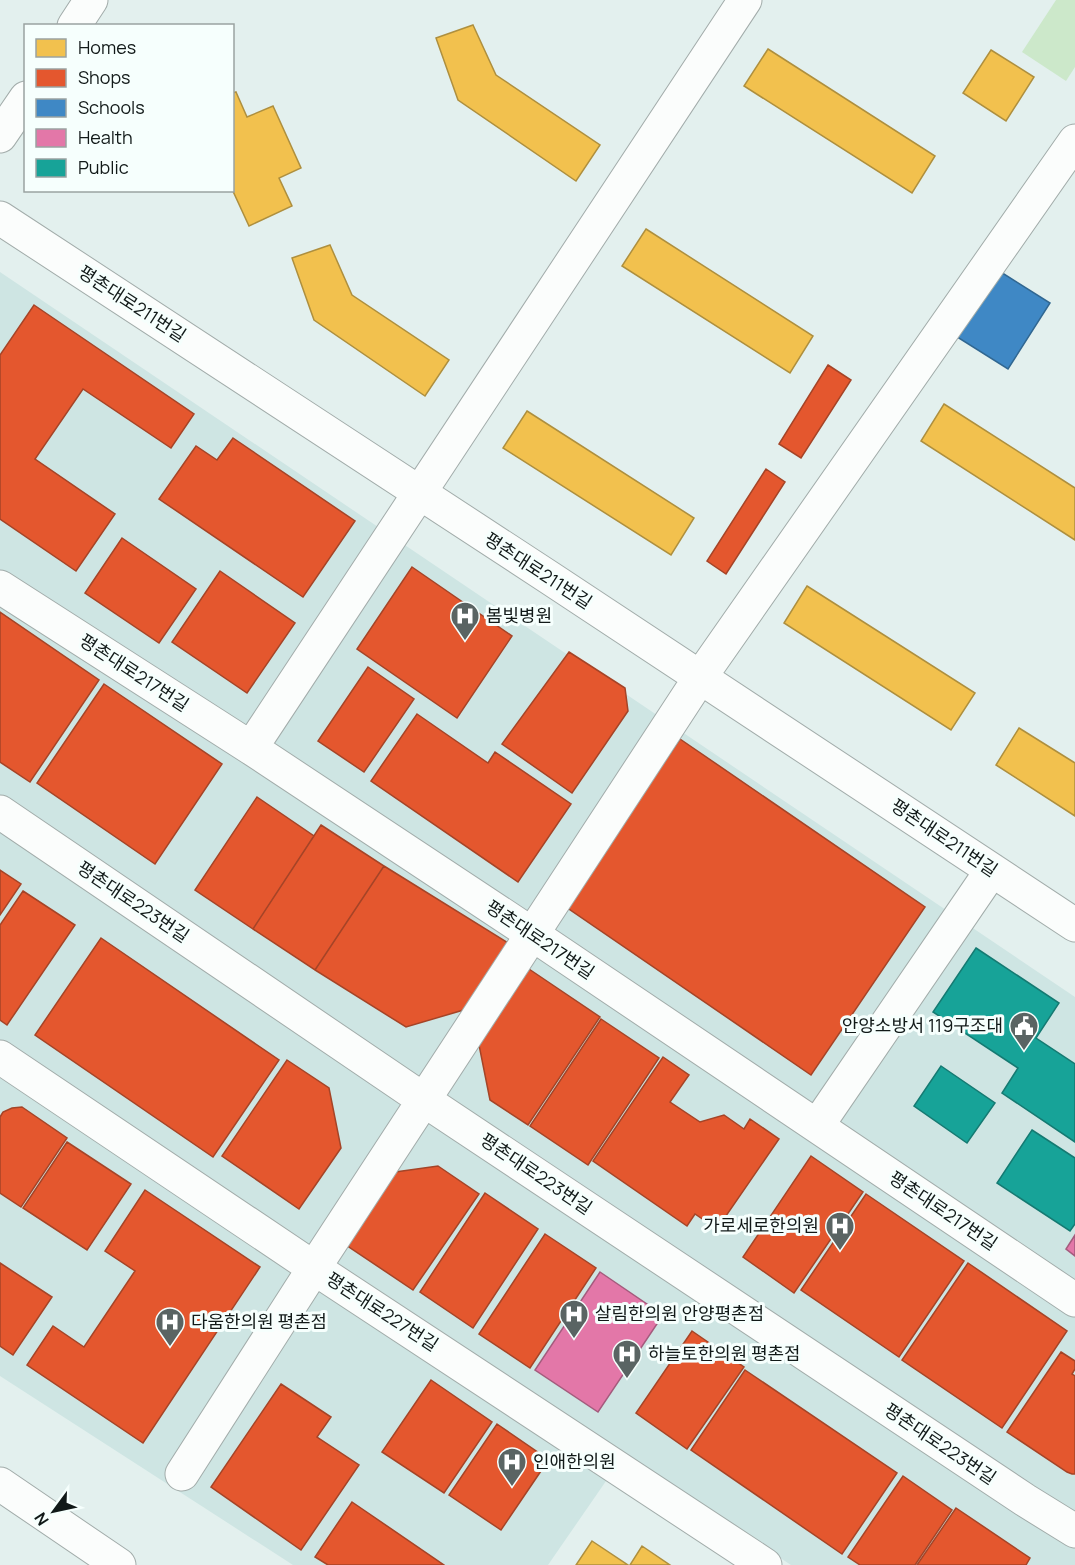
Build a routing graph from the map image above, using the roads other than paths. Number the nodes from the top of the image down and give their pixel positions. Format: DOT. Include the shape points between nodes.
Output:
graph roads {
  1 [pos="92,0"];
  2 [pos="745,0"];
  3 [pos="75,24"];
  4 [pos="24,101"];
  5 [pos="0,136"];
  6 [pos="1075,141"];
  7 [pos="0,218"];
  8 [pos="419,493"];
  9 [pos="0,587"];
  10 [pos="701,676"];
  11 [pos="251,748"];
  12 [pos="0,812"];
  13 [pos="992,870"];
  14 [pos="1075,925"];
  15 [pos="532,934"];
  16 [pos="0,1057"];
  17 [pos="424,1100"];
  18 [pos="817,1126"];
  19 [pos="315,1268"];
  20 [pos="1075,1300"];
  21 [pos="182,1474"];
  22 [pos="0,1484"];
  23 [pos="1075,1531"];
  24 [pos="119,1565"];
  25 [pos="765,1565"];
  1 -- 3 [label="street"];
  2 -- 8 [label="street"];
  4 -- 5 [label="street"];
  6 -- 10 [label="street"];
  7 -- 8 [label="street, 평촌대로211번길"];
  8 -- 10 [label="street, 평촌대로211번길"];
  8 -- 11 [label="street"];
  9 -- 11 [label="street, 평촌대로217번길"];
  10 -- 13 [label="street, 평촌대로211번길"];
  10 -- 15 [label="street"];
  11 -- 15 [label="street, 평촌대로217번길"];
  12 -- 17 [label="street, 평촌대로223번길"];
  13 -- 14 [label="street, 평촌대로211번길"];
  13 -- 18 [label="street"];
  15 -- 17 [label="street"];
  15 -- 18 [label="street, 평촌대로217번길"];
  16 -- 19 [label="street, 평촌대로227번길"];
  17 -- 19 [label="street"];
  17 -- 23 [label="street, 평촌대로223번길"];
  18 -- 20 [label="street, 평촌대로217번길"];
  19 -- 21 [label="street"];
  19 -- 25 [label="street, 평촌대로227번길"];
  22 -- 24 [label="street"];
}
